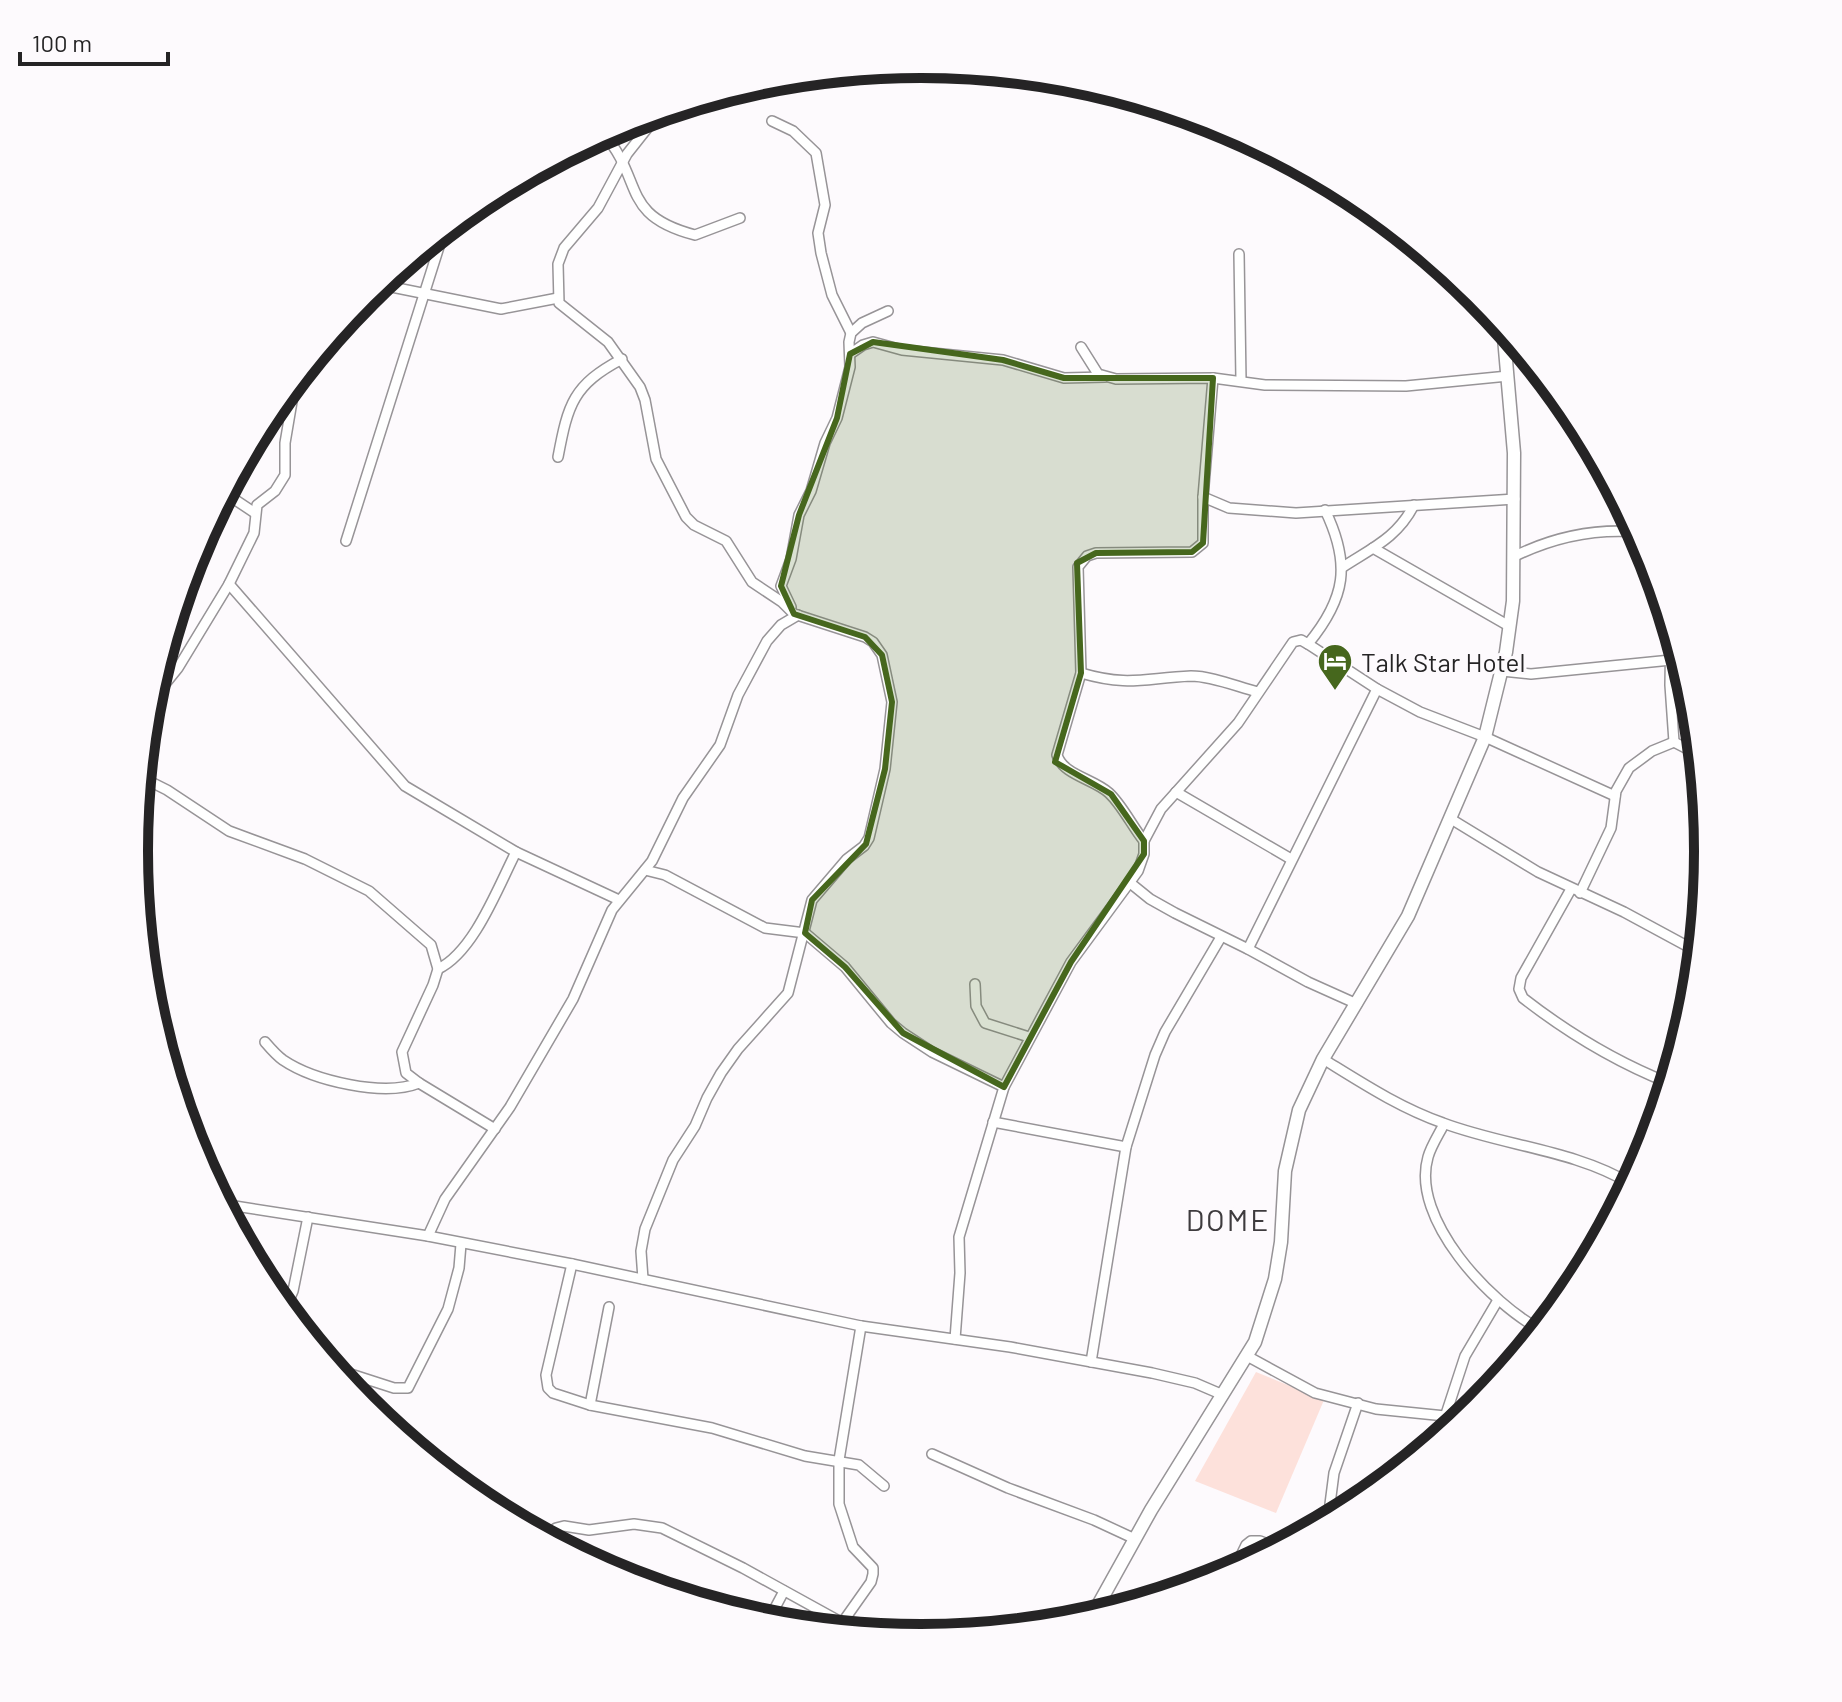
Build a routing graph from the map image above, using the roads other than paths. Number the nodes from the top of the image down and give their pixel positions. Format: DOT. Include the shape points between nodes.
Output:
graph roads {
  1 [pos="772,121"];
  2 [pos="646,129"];
  3 [pos="611,143"];
  4 [pos="624,161"];
  5 [pos="740,218"];
  6 [pos="440,246"];
  7 [pos="1239,254"];
  8 [pos="392,287"];
  9 [pos="425,295"];
  10 [pos="558,298"];
  11 [pos="888,311"];
  12 [pos="851,333"];
  13 [pos="1505,344"];
  14 [pos="1081,347"];
  15 [pos="850,354"];
  16 [pos="622,359"];
  17 [pos="1508,376"];
  18 [pos="1105,377"];
  19 [pos="1213,378"];
  20 [pos="1241,380"];
  21 [pos="292,403"];
  22 [pos="558,457"];
  23 [pos="1203,497"];
  24 [pos="234,499"];
  25 [pos="1515,499"];
  26 [pos="1414,505"];
  27 [pos="1325,510"];
  28 [pos="255,513"];
  29 [pos="1625,532"];
  30 [pos="346,541"];
  31 [pos="1373,548"];
  32 [pos="1513,557"];
  33 [pos="1343,567"];
  34 [pos="229,584"];
  35 [pos="796,614"];
  36 [pos="1509,626"];
  37 [pos="1308,644"];
  38 [pos="1671,660"];
  39 [pos="1671,665"];
  40 [pos="1502,671"];
  41 [pos="1081,673"];
  42 [pos="167,681"];
  43 [pos="1377,689"];
  44 [pos="1258,692"];
  45 [pos="1485,737"];
  46 [pos="1674,742"];
  47 [pos="1687,749"];
  48 [pos="152,782"];
  49 [pos="1176,792"];
  50 [pos="1615,796"];
  51 [pos="1451,819"];
  52 [pos="1144,841"];
  53 [pos="516,852"];
  54 [pos="1291,859"];
  55 [pos="645,870"];
  56 [pos="1129,882"];
  57 [pos="1576,891"];
  58 [pos="619,900"];
  59 [pos="805,933"];
  60 [pos="1221,937"];
  61 [pos="1688,946"];
  62 [pos="1248,949"];
  63 [pos="438,969"];
  64 [pos="975,984"];
  65 [pos="1357,1004"];
  66 [pos="1029,1037"];
  67 [pos="265,1042"];
  68 [pos="1323,1059"];
  69 [pos="1659,1079"];
  70 [pos="419,1083"];
  71 [pos="1004,1087"];
  72 [pos="993,1122"];
  73 [pos="1444,1124"];
  74 [pos="495,1129"];
  75 [pos="1126,1147"];
  76 [pos="1621,1178"];
  77 [pos="235,1206"];
  78 [pos="308,1217"];
  79 [pos="428,1236"];
  80 [pos="461,1244"];
  81 [pos="572,1264"];
  82 [pos="643,1279"];
  83 [pos="290,1297"];
  84 [pos="1498,1300"];
  85 [pos="609,1307"];
  86 [pos="1533,1323"];
  87 [pos="861,1326"];
  88 [pos="955,1339"];
  89 [pos="1247,1356"];
  90 [pos="1091,1362"];
  91 [pos="353,1375"];
  92 [pos="1223,1395"];
  93 [pos="1358,1403"];
  94 [pos="590,1405"];
  95 [pos="1446,1414"];
  96 [pos="1450,1415"];
  97 [pos="932,1454"];
  98 [pos="839,1460"];
  99 [pos="884,1486"];
  100 [pos="1331,1505"];
  101 [pos="553,1530"];
  102 [pos="1135,1539"];
  103 [pos="1265,1543"];
  104 [pos="1242,1554"];
  105 [pos="784,1591"];
  106 [pos="1099,1603"];
  107 [pos="774,1610"];
  108 [pos="834,1618"];
  109 [pos="845,1619"];
  1 -- 12 [label="street" via="793,131 816,153 825,205 818,233 821,253 832,295"];
  2 -- 4 [label="street"];
  3 -- 4 [label="street"];
  4 -- 5 [label="street" via="642,208 666,225 695,235"];
  4 -- 10 [label="street" via="598,208 564,248 558,264"];
  6 -- 9 [label="street"];
  7 -- 20 [label="street"];
  8 -- 9 [label="street"];
  9 -- 10 [label="street" via="501,309"];
  9 -- 30 [label="street"];
  10 -- 16 [label="street"];
  11 -- 12 [label="street"];
  12 -- 15 [label="street"];
  13 -- 17 [label="street"];
  14 -- 18 [label="street" via="1093,369"];
  15 -- 18 [label="street" via="873,342 1003,360 1064,378"];
  15 -- 35 [label="street" via="837,418 799,515 781,586"];
  16 -- 22 [label="street" via="590,377 576,396"];
  16 -- 35 [label="street" via="645,400 656,459 686,517 726,541 752,582"];
  17 -- 20 [label="street" via="1406,386 1265,385"];
  17 -- 25 [label="street"];
  18 -- 19 [label="street"];
  19 -- 20 [label="street"];
  19 -- 23 [label="street"];
  21 -- 28 [label="street" via="285,475"];
  23 -- 27 [label="street" via="1229,508"];
  23 -- 41 [label="street" via="1203,543 1192,552 1096,553 1080,561"];
  24 -- 28 [label="street"];
  25 -- 26 [label="street"];
  25 -- 32 [label="street"];
  26 -- 27 [label="street"];
  26 -- 31 [label="street" via="1391,538"];
  27 -- 33 [label="street"];
  28 -- 34 [label="street" via="254,533"];
  29 -- 32 [label="street" via="1545,541"];
  31 -- 33 [label="street"];
  31 -- 36 [label="street"];
  32 -- 36 [label="street"];
  33 -- 37 [label="street" via="1327,620"];
  34 -- 42 [label="street"];
  34 -- 53 [label="street" via="405,786"];
  35 -- 55 [label="street" via="767,641 738,695 720,745 683,798"];
  35 -- 59 [label="street" via="873,642 882,655 892,702 885,769 869,838 812,900"];
  36 -- 40 [label="street"];
  37 -- 43 [label="street"];
  37 -- 44 [label="street" via="1293,642"];
  38 -- 40 [label="street" via="1531,674"];
  39 -- 46 [label="street"];
  40 -- 45 [label="street"];
  41 -- 44 [label="street" via="1133,683 1192,676"];
  41 -- 52 [label="street" via="1058,761 1111,794"];
  43 -- 45 [label="street"];
  43 -- 54 [label="street"];
  44 -- 49 [label="street" via="1238,723"];
  45 -- 50 [label="street"];
  45 -- 51 [label="street"];
  46 -- 47 [label="street"];
  46 -- 50 [label="street" via="1634,762"];
  48 -- 63 [label="street" via="229,831 305,859 369,891 431,945"];
  49 -- 52 [label="street"];
  49 -- 54 [label="street"];
  50 -- 57 [label="street" via="1611,828"];
  51 -- 57 [label="street"];
  51 -- 65 [label="street" via="1408,916"];
  52 -- 56 [label="street" via="1138,871"];
  53 -- 58 [label="street"];
  53 -- 63 [label="street" via="471,936"];
  54 -- 62 [label="street"];
  55 -- 58 [label="street"];
  55 -- 59 [label="street" via="665,875 765,928"];
  56 -- 60 [label="street"];
  56 -- 66 [label="street" via="1071,962"];
  57 -- 61 [label="street"];
  57 -- 69 [label="street" via="1519,989 1523,998 1584,1041"];
  58 -- 74 [label="street" via="573,999"];
  59 -- 71 [label="street" via="845,967 903,1033"];
  59 -- 82 [label="street" via="788,993 721,1073 667,1173 645,1229"];
  60 -- 62 [label="street"];
  60 -- 75 [label="street" via="1165,1032"];
  62 -- 65 [label="street"];
  63 -- 70 [label="street" via="402,1052 406,1073"];
  64 -- 66 [label="street" via="976,1006 985,1023"];
  65 -- 68 [label="street"];
  66 -- 71 [label="street"];
  67 -- 70 [label="street" via="285,1062 310,1074 370,1087 408,1088"];
  68 -- 73 [label="street" via="1380,1095"];
  68 -- 89 [label="street" via="1292,1132 1275,1279"];
  70 -- 74 [label="street"];
  71 -- 72 [label="street"];
  72 -- 75 [label="street"];
  72 -- 88 [label="street" via="959,1237"];
  73 -- 76 [label="street"];
  73 -- 84 [label="street" via="1427,1158 1425,1180 1433,1215 1451,1247"];
  74 -- 79 [label="street" via="445,1199"];
  75 -- 90 [label="street"];
  77 -- 78 [label="street"];
  78 -- 79 [label="street"];
  78 -- 83 [label="street"];
  79 -- 80 [label="street"];
  80 -- 81 [label="street"];
  80 -- 91 [label="street" via="448,1309 408,1388"];
  81 -- 82 [label="street"];
  81 -- 94 [label="street" via="546,1382 553,1393"];
  82 -- 87 [label="street"];
  84 -- 86 [label="street"];
  84 -- 95 [label="street" via="1465,1356"];
  85 -- 94 [label="street"];
  87 -- 88 [label="street"];
  87 -- 98 [label="street"];
  88 -- 90 [label="street"];
  89 -- 92 [label="street"];
  89 -- 93 [label="street" via="1302,1388"];
  90 -- 92 [label="street" via="1195,1383"];
  92 -- 102 [label="street"];
  93 -- 95 [label="street"];
  93 -- 100 [label="street" via="1334,1473"];
  94 -- 98 [label="street"];
  95 -- 96 [label="street"];
  97 -- 102 [label="street"];
  98 -- 99 [label="street" via="866,1468"];
  98 -- 109 [label="street" via="839,1509 853,1547 873,1568 871,1582"];
  101 -- 105 [label="street" via="648,1524"];
  102 -- 106 [label="street"];
  103 -- 104 [label="street" via="1251,1541"];
  105 -- 107 [label="street"];
  105 -- 108 [label="street"];
}
